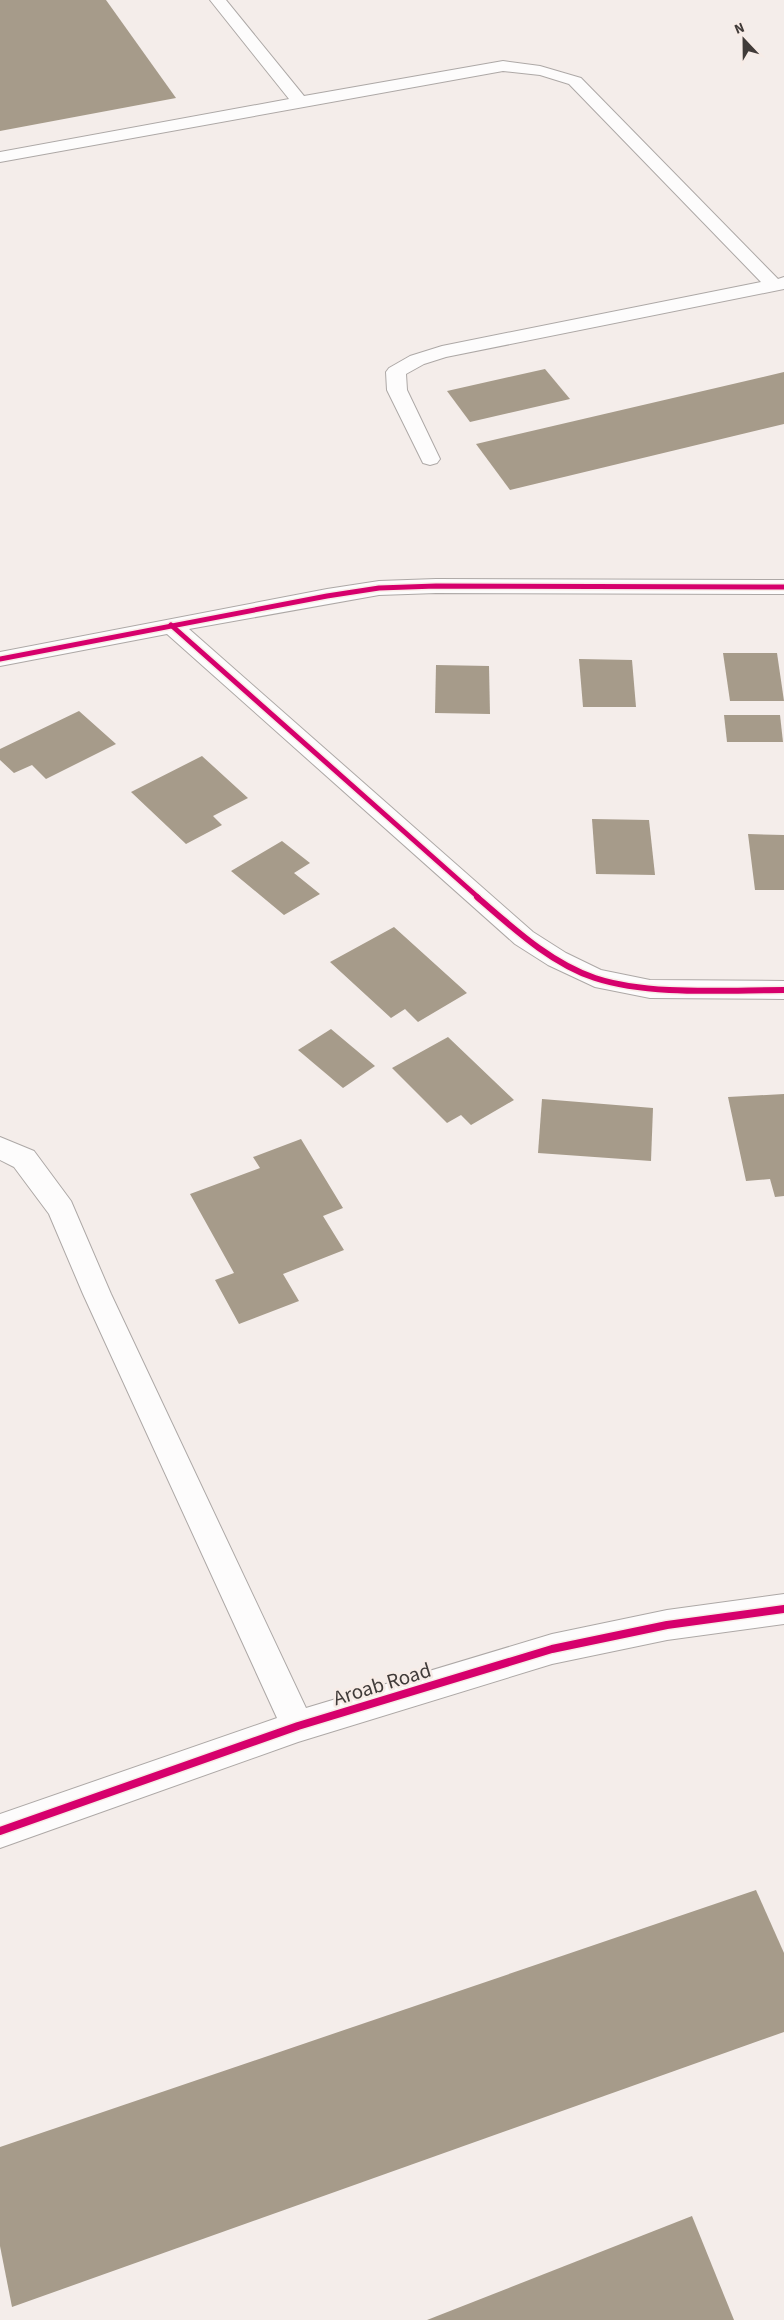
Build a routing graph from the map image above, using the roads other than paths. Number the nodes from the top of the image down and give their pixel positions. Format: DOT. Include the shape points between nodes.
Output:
graph roads {
  1 [pos="218,0"];
  2 [pos="300,102"];
  3 [pos="0,157"];
  4 [pos="779,284"];
  5 [pos="430,459"];
  6 [pos="784,587"];
  7 [pos="172,625"];
  8 [pos="0,659"];
  9 [pos="784,990"];
  10 [pos="0,1148"];
  11 [pos="784,1609"];
  12 [pos="298,1726"];
  13 [pos="0,1831"];
  1 -- 2 [label="street"];
  2 -- 3 [label="street"];
  2 -- 4 [label="street" via="504,66 532,68 575,81"];
  4 -- 5 [label="street" via="442,352 417,360 396,372 397,390"];
  6 -- 7 [label="street" via="378,588"];
  7 -- 8 [label="street"];
  7 -- 9 [label="street" via="524,938 557,959 595,978 650,989"];
  10 -- 12 [label="street" via="24,1159 61,1209 97,1294"];
  11 -- 12 [label="street, Aroab Road" via="667,1625 552,1648"];
  12 -- 13 [label="street, Aroab Road"];
}
